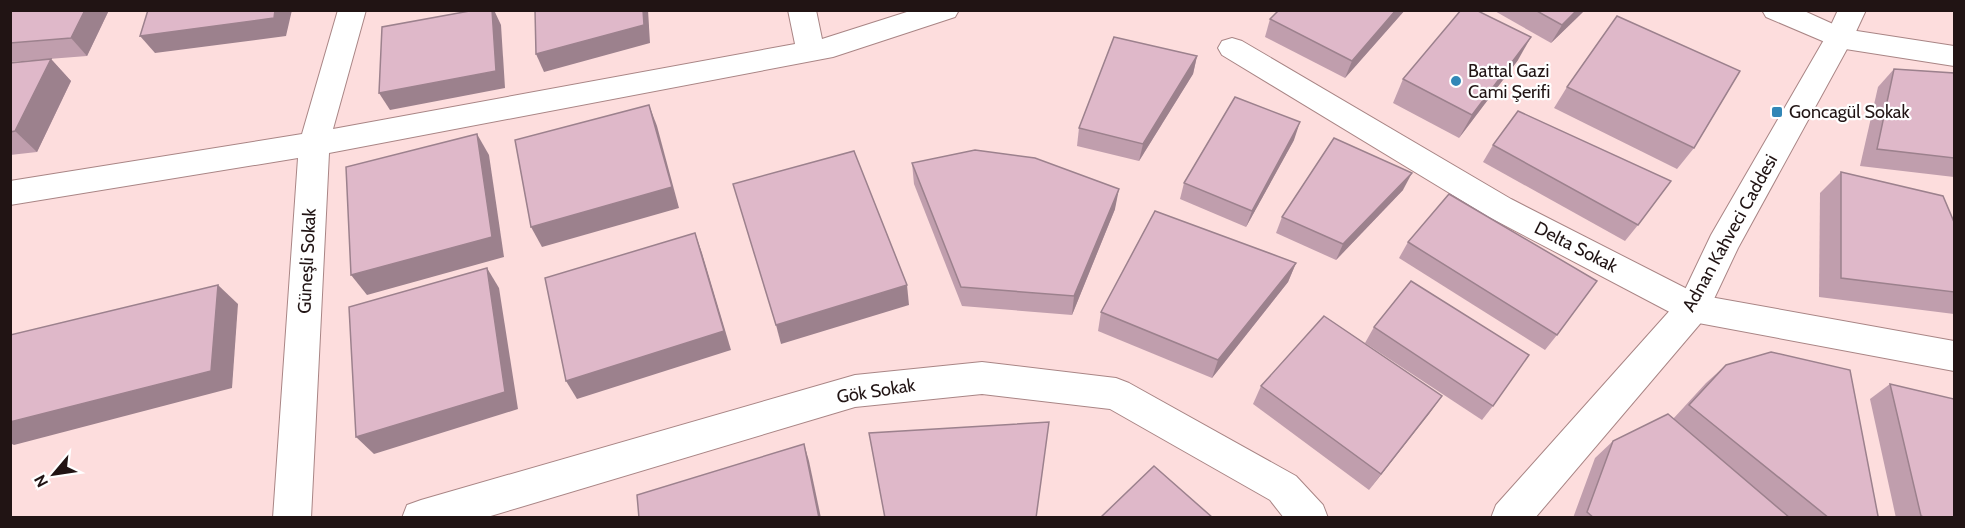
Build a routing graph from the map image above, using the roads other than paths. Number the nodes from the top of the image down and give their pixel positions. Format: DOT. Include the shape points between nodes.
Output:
graph roads {
  1 [pos="352,10"];
  2 [pos="801,10"];
  3 [pos="945,10"];
  4 [pos="1776,10"];
  5 [pos="1846,24"];
  6 [pos="1232,48"];
  7 [pos="812,51"];
  8 [pos="1954,56"];
  9 [pos="314,144"];
  10 [pos="10,193"];
  11 [pos="1693,308"];
  12 [pos="1954,356"];
  13 [pos="292,518"];
  14 [pos="421,518"];
  15 [pos="1309,518"];
  16 [pos="1510,518"];
  1 -- 9 [label="street, Güneşli Sokak"];
  2 -- 7 [label="street"];
  3 -- 7 [label="street"];
  4 -- 5 [label="street"];
  5 -- 8 [label="street"];
  5 -- 11 [label="street, Adnan Kahveci Caddesi" via="1723,244"];
  6 -- 11 [label="street, Delta Sokak" via="1500,208"];
  7 -- 9 [label="street"];
  9 -- 10 [label="street"];
  9 -- 13 [label="street, Güneşli Sokak"];
  11 -- 12 [label="street, Delta Sokak"];
  11 -- 16 [label="street, Adnan Kahveci Caddesi"];
  14 -- 15 [label="street, Gök Sokak" via="855,391 982,378 1116,394 1283,488"];
}
